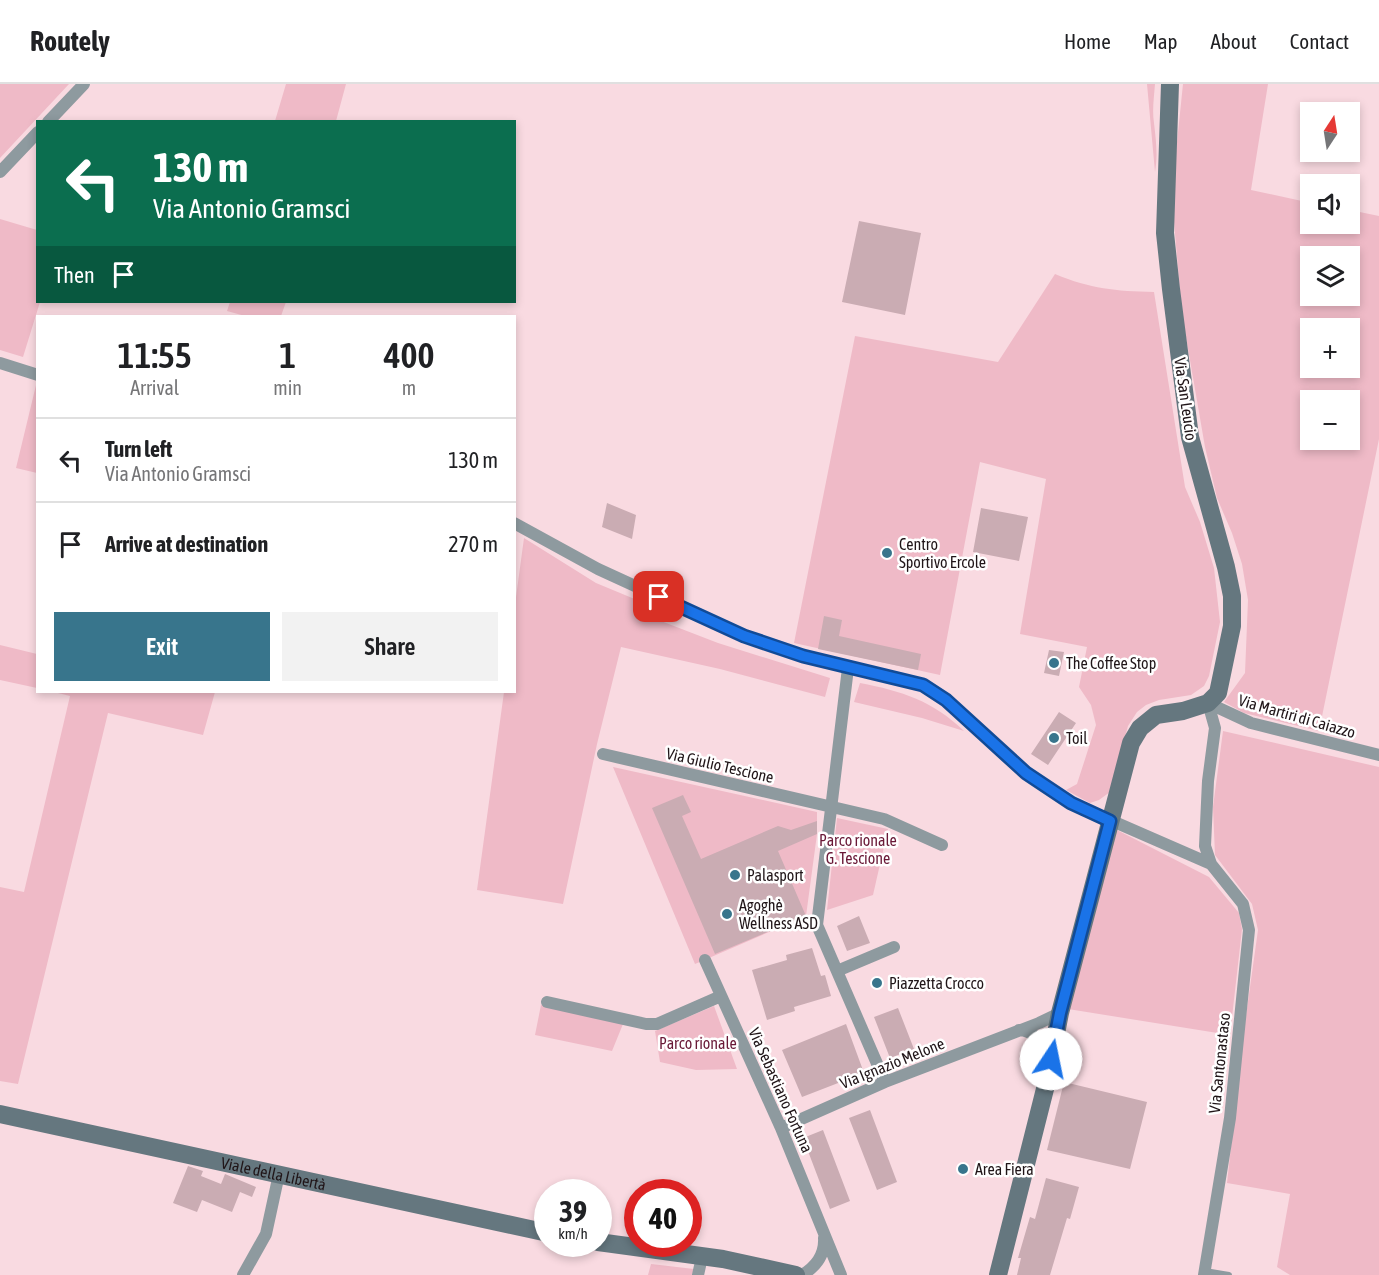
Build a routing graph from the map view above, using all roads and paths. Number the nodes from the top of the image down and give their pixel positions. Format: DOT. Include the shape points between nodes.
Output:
graph roads {
  1 [pos="84,84"];
  2 [pos="1170,84"];
  3 [pos="50,120"];
  4 [pos="36,134"];
  5 [pos="0,172"];
  6 [pos="0,363"];
  7 [pos="36,374"];
  8 [pos="516,524"];
  9 [pos="848,668"];
  10 [pos="1208,703"];
  11 [pos="603,754"];
  12 [pos="1379,755"];
  13 [pos="830,808"];
  14 [pos="1110,821"];
  15 [pos="942,844"];
  16 [pos="1211,864"];
  17 [pos="894,947"];
  18 [pos="705,960"];
  19 [pos="837,971"];
  20 [pos="721,996"];
  21 [pos="547,1002"];
  22 [pos="1060,1013"];
  23 [pos="1017,1030"];
  24 [pos="1051,1059"];
  25 [pos="885,1082"];
  26 [pos="0,1113"];
  27 [pos="781,1128"];
  28 [pos="279,1174"];
  29 [pos="534,1230"];
  30 [pos="824,1233"];
  31 [pos="702,1257"];
  32 [pos="995,1271"];
  33 [pos="1205,1273"];
  34 [pos="243,1275"];
  35 [pos="698,1275"];
  36 [pos="796,1275"];
  37 [pos="802,1275"];
  38 [pos="841,1275"];
  39 [pos="1229,1275"];
  1 -- 3 [label="street"];
  2 -- 10 [label="street, Via San Leucio" via="1165,233 1171,289 1190,437 1232,596 1232,626 1218,693"];
  4 -- 5 [label="street"];
  6 -- 7 [label="street"];
  8 -- 9 [label="street, Via Santonastaso" via="598,569 744,636"];
  9 -- 13 [label="street"];
  9 -- 14 [label="street, Via Santonastaso" via="923,685 946,700 1026,773 1071,803"];
  10 -- 12 [label="street, Via Martiri di Caiazzo" via="1251,723"];
  10 -- 14 [label="street" via="1156,715 1140,728 1131,743"];
  10 -- 16 [label="street, Via Santonastaso" via="1215,728 1205,846"];
  11 -- 13 [label="street, Via Giulio Tescione"];
  13 -- 15 [label="street, Via Giulio Tescione" via="884,819"];
  13 -- 19 [label="street" via="817,925"];
  14 -- 16 [label="street, Via Santonastaso"];
  14 -- 22 [label="street"];
  16 -- 33 [label="street, Via Santonastaso" via="1243,904 1249,930 1230,1118"];
  17 -- 19 [label="street"];
  18 -- 20 [label="street, Via Sebastiano Fortuna"];
  19 -- 25 [label="street"];
  20 -- 21 [label="street" via="657,1024"];
  20 -- 27 [label="street, Via Sebastiano Fortuna"];
  22 -- 23 [label="street, Via Ignazio Melone"];
  22 -- 24 [label="street"];
  23 -- 24 [label="street" via="1027,1030 1036,1036"];
  23 -- 25 [label="street, Via Ignazio Melone"];
  24 -- 32 [label="street"];
  25 -- 27 [label="street, Via Ignazio Melone"];
  26 -- 28 [label="street, Viale della Libertà"];
  27 -- 30 [label="street, Via Sebastiano Fortuna"];
  28 -- 29 [label="street, Viale della Libertà"];
  28 -- 34 [label="street" via="266,1234"];
  30 -- 37 [label="street" via="820,1257"];
  30 -- 38 [label="street, Via Sebastiano Fortuna"];
  31 -- 35 [label="street"];
  31 -- 36 [label="street"];
  33 -- 39 [label="lane"];
}
